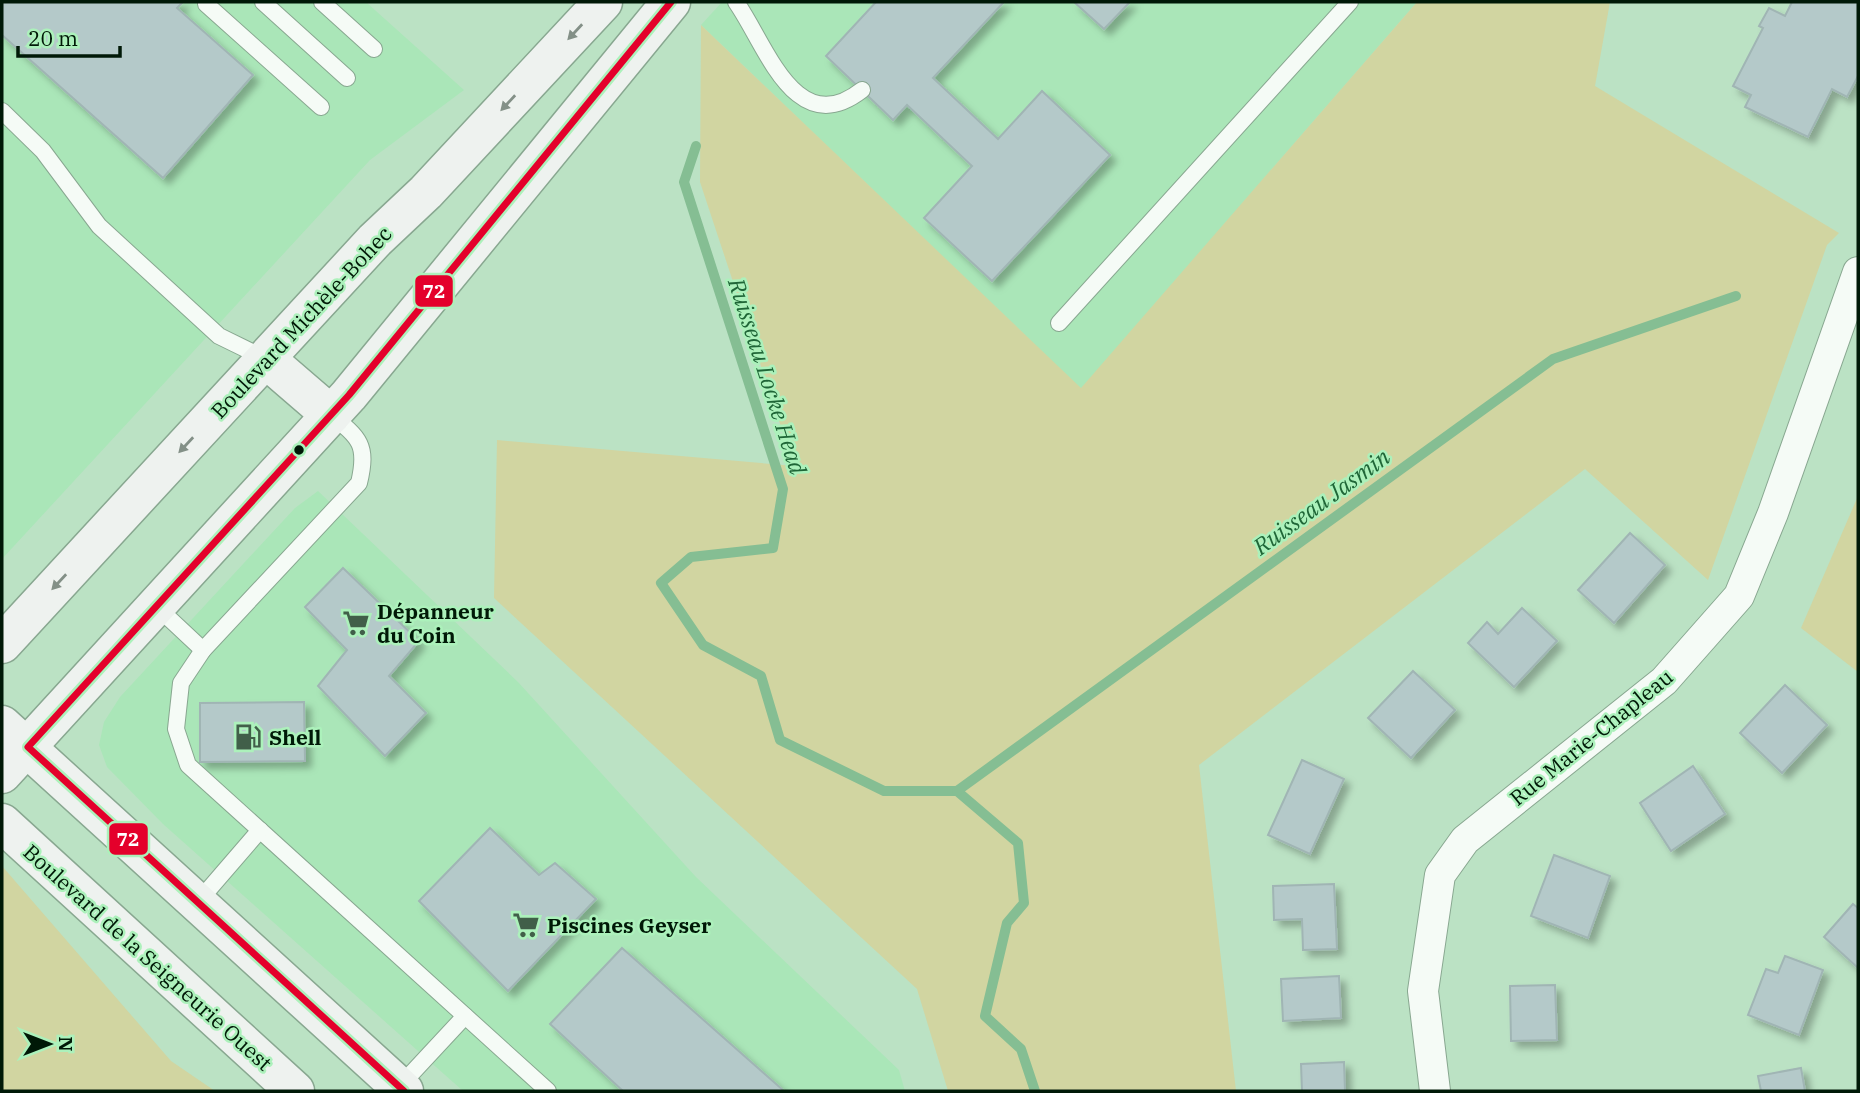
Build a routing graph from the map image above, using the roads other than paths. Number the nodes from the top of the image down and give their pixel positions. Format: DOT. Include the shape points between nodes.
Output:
graph roads {
  1 [pos="262,2"];
  2 [pos="322,2"];
  3 [pos="603,2"];
  4 [pos="671,2"];
  5 [pos="736,2"];
  6 [pos="1350,2"];
  7 [pos="206,5"];
  8 [pos="374,49"];
  9 [pos="347,78"];
  10 [pos="862,90"];
  11 [pos="321,107"];
  12 [pos="2,111"];
  13 [pos="1858,272"];
  14 [pos="1059,323"];
  15 [pos="266,359"];
  16 [pos="331,415"];
  17 [pos="156,607"];
  18 [pos="2,644"];
  19 [pos="204,650"];
  20 [pos="15,736"];
  21 [pos="2,775"];
  22 [pos="2,823"];
  23 [pos="260,830"];
  24 [pos="197,903"];
  25 [pos="465,1016"];
  26 [pos="401,1089"];
  27 [pos="295,1091"];
  28 [pos="548,1091"];
  29 [pos="1435,1091"];
  1 -- 9 [label="lane"];
  2 -- 8 [label="lane"];
  3 -- 15 [label="street, Boulevard Michèle-Bohec, one-way"];
  4 -- 16 [label="street"];
  5 -- 10 [label="lane" via="793,92 820,104 848,100"];
  6 -- 14 [label="lane"];
  7 -- 11 [label="lane"];
  12 -- 15 [label="lane" via="43,151 99,226 219,336"];
  13 -- 29 [label="street, Rue Marie-Chapleau" via="1739,596 1664,681 1465,840 1440,875 1423,990"];
  15 -- 16 [label="street"];
  15 -- 18 [label="street, Boulevard Michèle-Bohec, one-way"];
  16 -- 17 [label="street"];
  16 -- 19 [label="lane" via="360,441 364,461 359,483"];
  17 -- 19 [label="lane"];
  17 -- 20 [label="street"];
  19 -- 23 [label="lane" via="180,683 176,729 188,765"];
  20 -- 21 [label="street"];
  20 -- 24 [label="street"];
  22 -- 27 [label="street, Boulevard de la Seigneurie Ouest"];
  23 -- 24 [label="lane"];
  23 -- 25 [label="lane"];
  24 -- 26 [label="street"];
  25 -- 26 [label="lane"];
  25 -- 28 [label="lane"];
}
